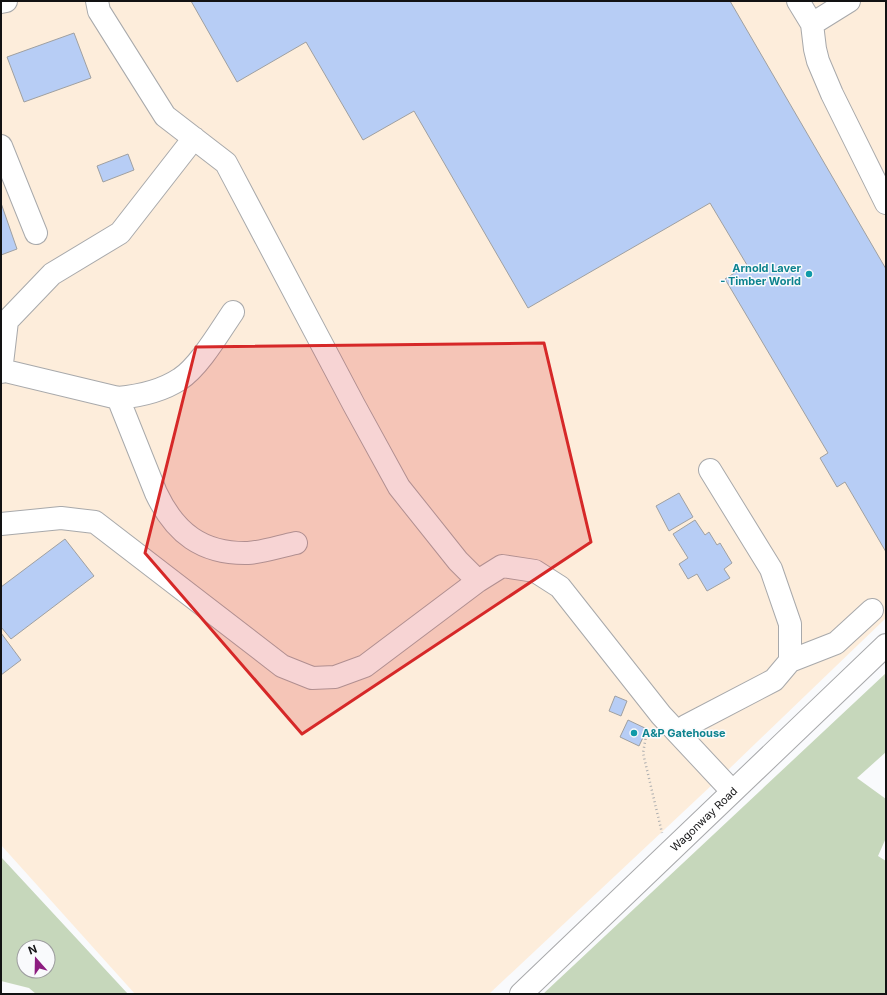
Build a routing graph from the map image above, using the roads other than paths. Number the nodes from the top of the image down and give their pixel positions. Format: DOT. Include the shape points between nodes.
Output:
graph roads {
  1 [pos="6,1"];
  2 [pos="97,1"];
  3 [pos="798,1"];
  4 [pos="849,1"];
  5 [pos="1,2"];
  6 [pos="812,24"];
  7 [pos="194,138"];
  8 [pos="1,146"];
  9 [pos="886,203"];
  10 [pos="36,233"];
  11 [pos="233,312"];
  12 [pos="4,321"];
  13 [pos="1,371"];
  14 [pos="118,398"];
  15 [pos="710,470"];
  16 [pos="1,524"];
  17 [pos="296,544"];
  18 [pos="478,581"];
  19 [pos="872,610"];
  20 [pos="886,645"];
  21 [pos="790,661"];
  22 [pos="678,733"];
  23 [pos="732,791"];
  24 [pos="521,994"];
  1 -- 5 [label="main road"];
  2 -- 7 [label="main road" via="99,11 165,116"];
  3 -- 6 [label="main road"];
  4 -- 6 [label="main road"];
  6 -- 9 [label="main road" via="818,61"];
  7 -- 12 [label="main road" via="120,233 52,274"];
  7 -- 18 [label="main road" via="226,163 399,487 458,561"];
  8 -- 10 [label="main road"];
  11 -- 14 [label="main road" via="197,364 180,379 156,390"];
  12 -- 13 [label="main road"];
  13 -- 14 [label="main road"];
  14 -- 17 [label="main road" via="162,507 195,542 217,550 248,553"];
  15 -- 21 [label="main road" via="771,569 790,624"];
  16 -- 18 [label="main road" via="61,518 95,522 282,666 312,678 335,677 365,666"];
  18 -- 22 [label="main road" via="502,566 535,571 560,587"];
  19 -- 21 [label="main road" via="836,644"];
  20 -- 23 [label="main road, Wagonway Road"];
  21 -- 22 [label="main road" via="774,680 686,726"];
  22 -- 23 [label="main road"];
  23 -- 24 [label="main road, Wagonway Road"];
}
